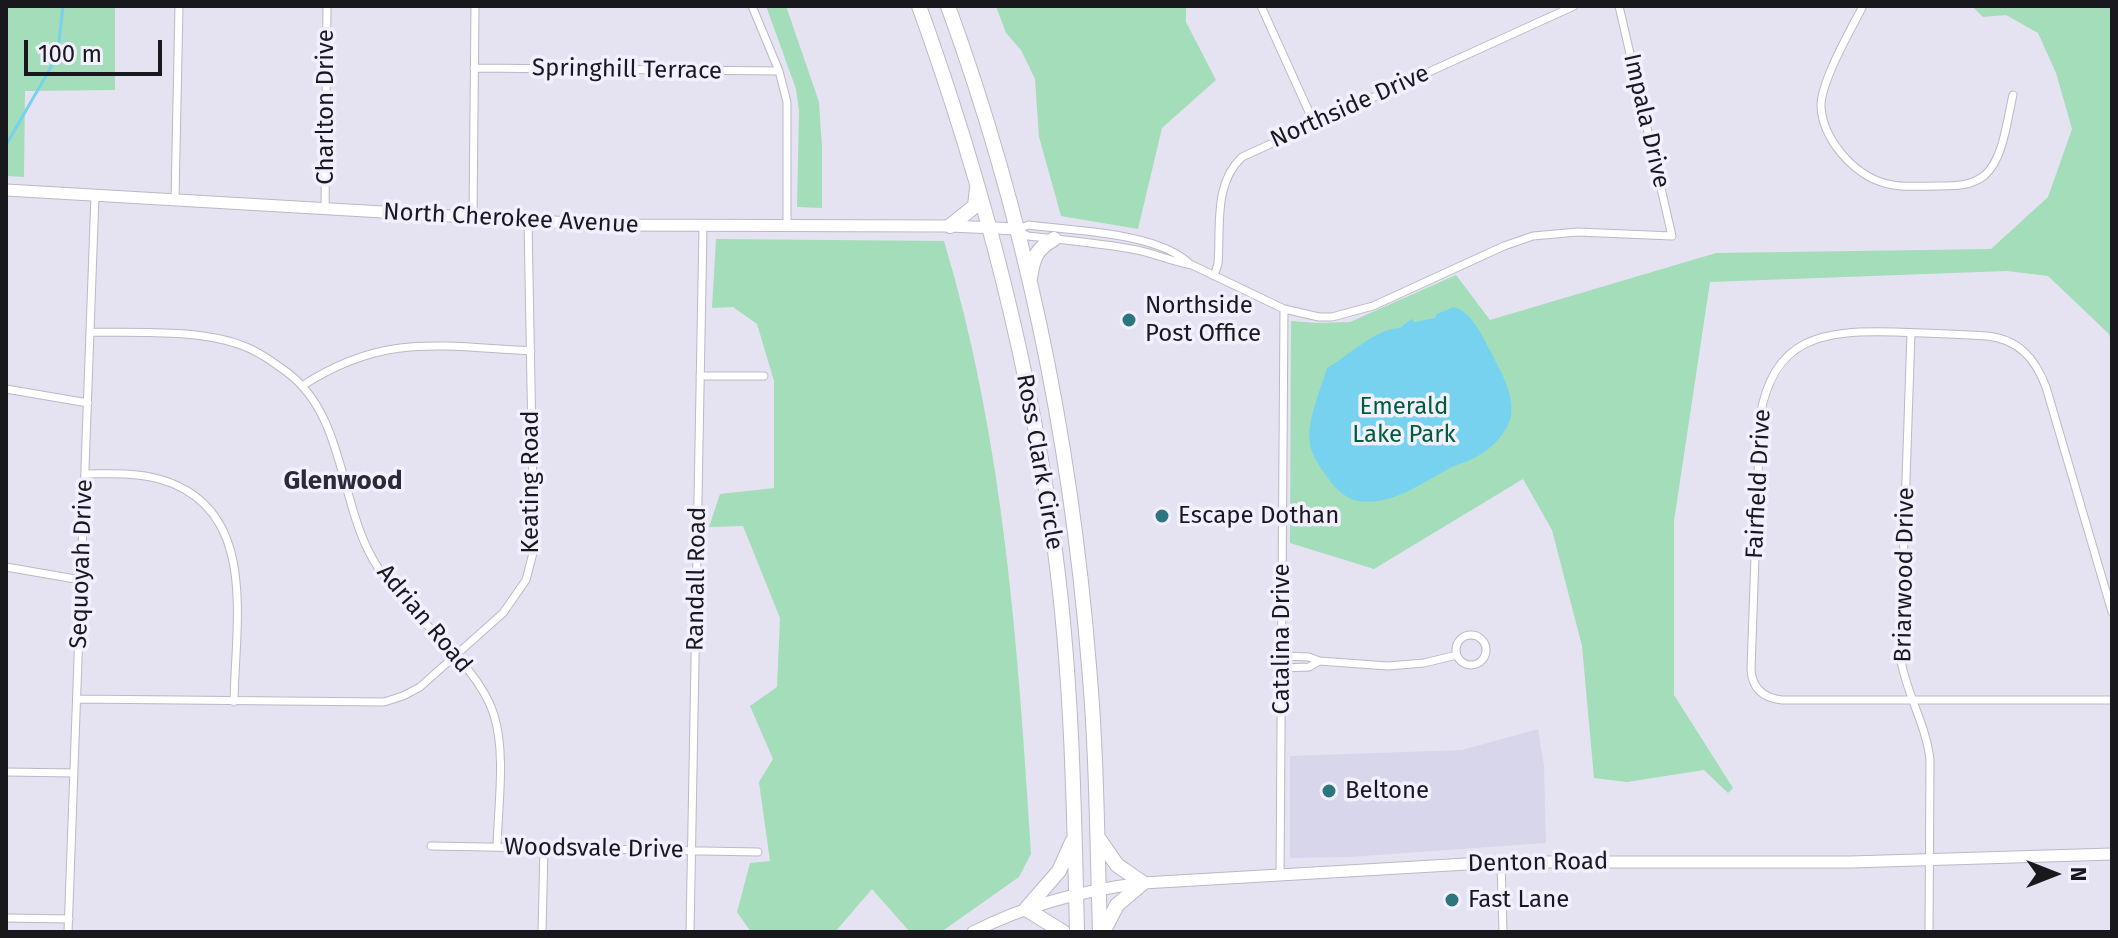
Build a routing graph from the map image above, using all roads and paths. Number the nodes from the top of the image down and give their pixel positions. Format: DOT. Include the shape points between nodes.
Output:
graph roads {
  1 [pos="179,6"];
  2 [pos="327,6"];
  3 [pos="475,6"];
  4 [pos="752,6"];
  5 [pos="919,6"];
  6 [pos="948,6"];
  7 [pos="1261,6"];
  8 [pos="1574,6"];
  9 [pos="1619,6"];
  10 [pos="1863,6"];
  11 [pos="474,68"];
  12 [pos="779,71"];
  13 [pos="971,72"];
  14 [pos="945,81"];
  15 [pos="2013,95"];
  16 [pos="1314,123"];
  17 [pos="977,180"];
  18 [pos="6,190"];
  19 [pos="95,195"];
  20 [pos="175,200"];
  21 [pos="325,209"];
  22 [pos="473,218"];
  23 [pos="528,221"];
  24 [pos="950,226"];
  25 [pos="703,227"];
  26 [pos="787,227"];
  27 [pos="991,227"];
  28 [pos="1017,229"];
  29 [pos="1672,236"];
  30 [pos="1054,239"];
  31 [pos="1192,265"];
  32 [pos="1214,276"];
  33 [pos="1029,286"];
  34 [pos="1284,309"];
  35 [pos="90,332"];
  36 [pos="1911,333"];
  37 [pos="531,351"];
  38 [pos="700,376"];
  39 [pos="764,376"];
  40 [pos="302,386"];
  41 [pos="6,389"];
  42 [pos="88,403"];
  43 [pos="85,474"];
  44 [pos="1073,517"];
  45 [pos="1051,521"];
  46 [pos="6,567"];
  47 [pos="81,580"];
  48 [pos="2112,612"];
  49 [pos="1457,655"];
  50 [pos="1282,656"];
  51 [pos="455,657"];
  52 [pos="1319,661"];
  53 [pos="1089,666"];
  54 [pos="1067,668"];
  55 [pos="1282,668"];
  56 [pos="77,699"];
  57 [pos="1912,700"];
  58 [pos="2112,700"];
  59 [pos="234,702"];
  60 [pos="1073,760"];
  61 [pos="6,772"];
  62 [pos="1096,772"];
  63 [pos="74,773"];
  64 [pos="1075,834"];
  65 [pos="1098,837"];
  66 [pos="431,846"];
  67 [pos="497,847"];
  68 [pos="544,848"];
  69 [pos="692,851"];
  70 [pos="758,852"];
  71 [pos="2112,854"];
  72 [pos="1930,861"];
  73 [pos="1501,862"];
  74 [pos="1280,874"];
  75 [pos="1143,883"];
  76 [pos="1098,888"];
  77 [pos="1076,894"];
  78 [pos="1026,909"];
  79 [pos="6,918"];
  80 [pos="69,919"];
  81 [pos="68,932"];
  82 [pos="542,932"];
  83 [pos="690,932"];
  84 [pos="973,932"];
  85 [pos="1063,932"];
  86 [pos="1077,932"];
  87 [pos="1102,932"];
  88 [pos="1503,932"];
  89 [pos="1929,932"];
  1 -- 20 [label="street"];
  2 -- 21 [label="street, Charlton Drive"];
  3 -- 11 [label="street"];
  4 -- 12 [label="street"];
  5 -- 14 [label="highway, Ross Clark Circle"];
  6 -- 13 [label="highway, Ross Clark Circle"];
  7 -- 16 [label="street"];
  8 -- 16 [label="street, Northside Drive"];
  9 -- 29 [label="street, Impala Drive"];
  10 -- 15 [label="street" via="1825,84 1821,109 1837,146 1871,177 1907,186 1956,186 1979,179 1993,165"];
  11 -- 12 [label="street, Springhill Terrace"];
  11 -- 22 [label="street"];
  12 -- 26 [label="street" via="788,116"];
  13 -- 14 [label="highway"];
  13 -- 28 [label="highway, Ross Clark Circle"];
  14 -- 17 [label="highway, Ross Clark Circle"];
  16 -- 32 [label="street, Northside Drive" via="1233,165 1221,190"];
  17 -- 24 [label="highway" via="975,206"];
  17 -- 27 [label="highway, Ross Clark Circle"];
  18 -- 19 [label="street, North Cherokee Avenue"];
  19 -- 20 [label="street, North Cherokee Avenue"];
  19 -- 35 [label="street, Sequoyah Drive"];
  20 -- 21 [label="street, North Cherokee Avenue"];
  21 -- 22 [label="street, North Cherokee Avenue"];
  22 -- 23 [label="street, North Cherokee Avenue"];
  23 -- 25 [label="street, North Cherokee Avenue"];
  23 -- 37 [label="street, Keating Road"];
  24 -- 26 [label="street, North Cherokee Avenue"];
  24 -- 27 [label="street, North Cherokee Avenue"];
  25 -- 26 [label="street, North Cherokee Avenue"];
  25 -- 38 [label="street, Randall Road"];
  27 -- 28 [label="street, North Cherokee Avenue"];
  27 -- 45 [label="highway, Ross Clark Circle" via="1025,373"];
  28 -- 30 [label="street, North Cherokee Avenue"];
  28 -- 31 [label="street, North Cherokee Avenue" via="1029,225 1143,241 1180,254"];
  28 -- 33 [label="highway, Ross Clark Circle"];
  29 -- 34 [label="street, North Cherokee Avenue" via="1533,236 1357,312 1319,317"];
  30 -- 31 [label="street, North Cherokee Avenue" via="1140,250"];
  30 -- 33 [label="highway" via="1038,248"];
  31 -- 32 [label="street, North Cherokee Avenue"];
  32 -- 34 [label="street, North Cherokee Avenue"];
  33 -- 44 [label="highway, Ross Clark Circle"];
  34 -- 50 [label="street, Catalina Drive"];
  35 -- 40 [label="street, Adrian Road" via="229,341 258,353"];
  35 -- 42 [label="street, Sequoyah Drive"];
  36 -- 48 [label="street, Fairfield Drive" via="2000,337 2029,357 2046,387"];
  36 -- 57 [label="street, Briarwood Drive" via="1900,655"];
  36 -- 57 [label="street, Fairfield Drive" via="1843,332 1811,339 1782,361 1767,386 1760,417 1751,669 1756,688 1776,700"];
  37 -- 40 [label="street" via="390,348 342,362"];
  37 -- 51 [label="street, Keating Road" via="533,559 510,606"];
  38 -- 39 [label="street"];
  38 -- 69 [label="street, Randall Road"];
  40 -- 51 [label="street, Adrian Road" via="323,419 369,554 402,600"];
  41 -- 42 [label="street"];
  42 -- 43 [label="street, Sequoyah Drive"];
  43 -- 47 [label="street, Sequoyah Drive"];
  43 -- 59 [label="street" via="138,475 169,482 196,497 219,522 236,567"];
  44 -- 45 [label="highway"];
  44 -- 53 [label="highway, Ross Clark Circle"];
  45 -- 54 [label="highway, Ross Clark Circle"];
  46 -- 47 [label="street"];
  47 -- 56 [label="street, Sequoyah Drive"];
  49 -- 49 [label="street" via="1466,664 1476,664 1484,659 1486,645 1476,635 1465,636 1458,642"];
  49 -- 52 [label="street" via="1388,666"];
  50 -- 52 [label="street"];
  50 -- 55 [label="street, Catalina Drive"];
  51 -- 59 [label="street, Keating Road" via="420,687 384,702"];
  51 -- 67 [label="street, Adrian Road" via="485,694 497,725"];
  52 -- 55 [label="street" via="1309,667"];
  53 -- 54 [label="highway"];
  53 -- 62 [label="highway, Ross Clark Circle"];
  54 -- 60 [label="highway, Ross Clark Circle"];
  55 -- 74 [label="street, Catalina Drive"];
  56 -- 59 [label="street, Keating Road"];
  56 -- 63 [label="street, Sequoyah Drive"];
  57 -- 58 [label="street, Fairfield Drive"];
  57 -- 72 [label="street, Briarwood Drive" via="1930,760"];
  60 -- 62 [label="highway"];
  60 -- 64 [label="highway, Ross Clark Circle"];
  61 -- 63 [label="street"];
  62 -- 65 [label="highway, Ross Clark Circle"];
  63 -- 80 [label="street, Sequoyah Drive"];
  64 -- 77 [label="highway, Ross Clark Circle"];
  64 -- 78 [label="highway" via="1059,871"];
  65 -- 75 [label="highway" via="1117,865"];
  65 -- 76 [label="highway, Ross Clark Circle"];
  66 -- 67 [label="street, Woodsvale Drive"];
  67 -- 68 [label="street, Woodsvale Drive"];
  68 -- 69 [label="street, Woodsvale Drive"];
  68 -- 82 [label="street"];
  69 -- 70 [label="street, Woodsvale Drive"];
  69 -- 83 [label="street, Randall Road"];
  71 -- 72 [label="street, Denton Road"];
  72 -- 73 [label="street, Denton Road"];
  72 -- 89 [label="street, Briarwood Drive"];
  73 -- 74 [label="street, Denton Road"];
  73 -- 88 [label="street"];
  74 -- 75 [label="street, Denton Road"];
  75 -- 76 [label="street, Denton Road"];
  75 -- 87 [label="highway" via="1117,905"];
  76 -- 77 [label="street, Denton Road"];
  76 -- 87 [label="highway, Ross Clark Circle"];
  77 -- 78 [label="street, Denton Road"];
  77 -- 86 [label="highway, Ross Clark Circle"];
  78 -- 84 [label="street, Denton Road"];
  78 -- 85 [label="highway"];
  79 -- 80 [label="street"];
  80 -- 81 [label="street, Sequoyah Drive"];
}
